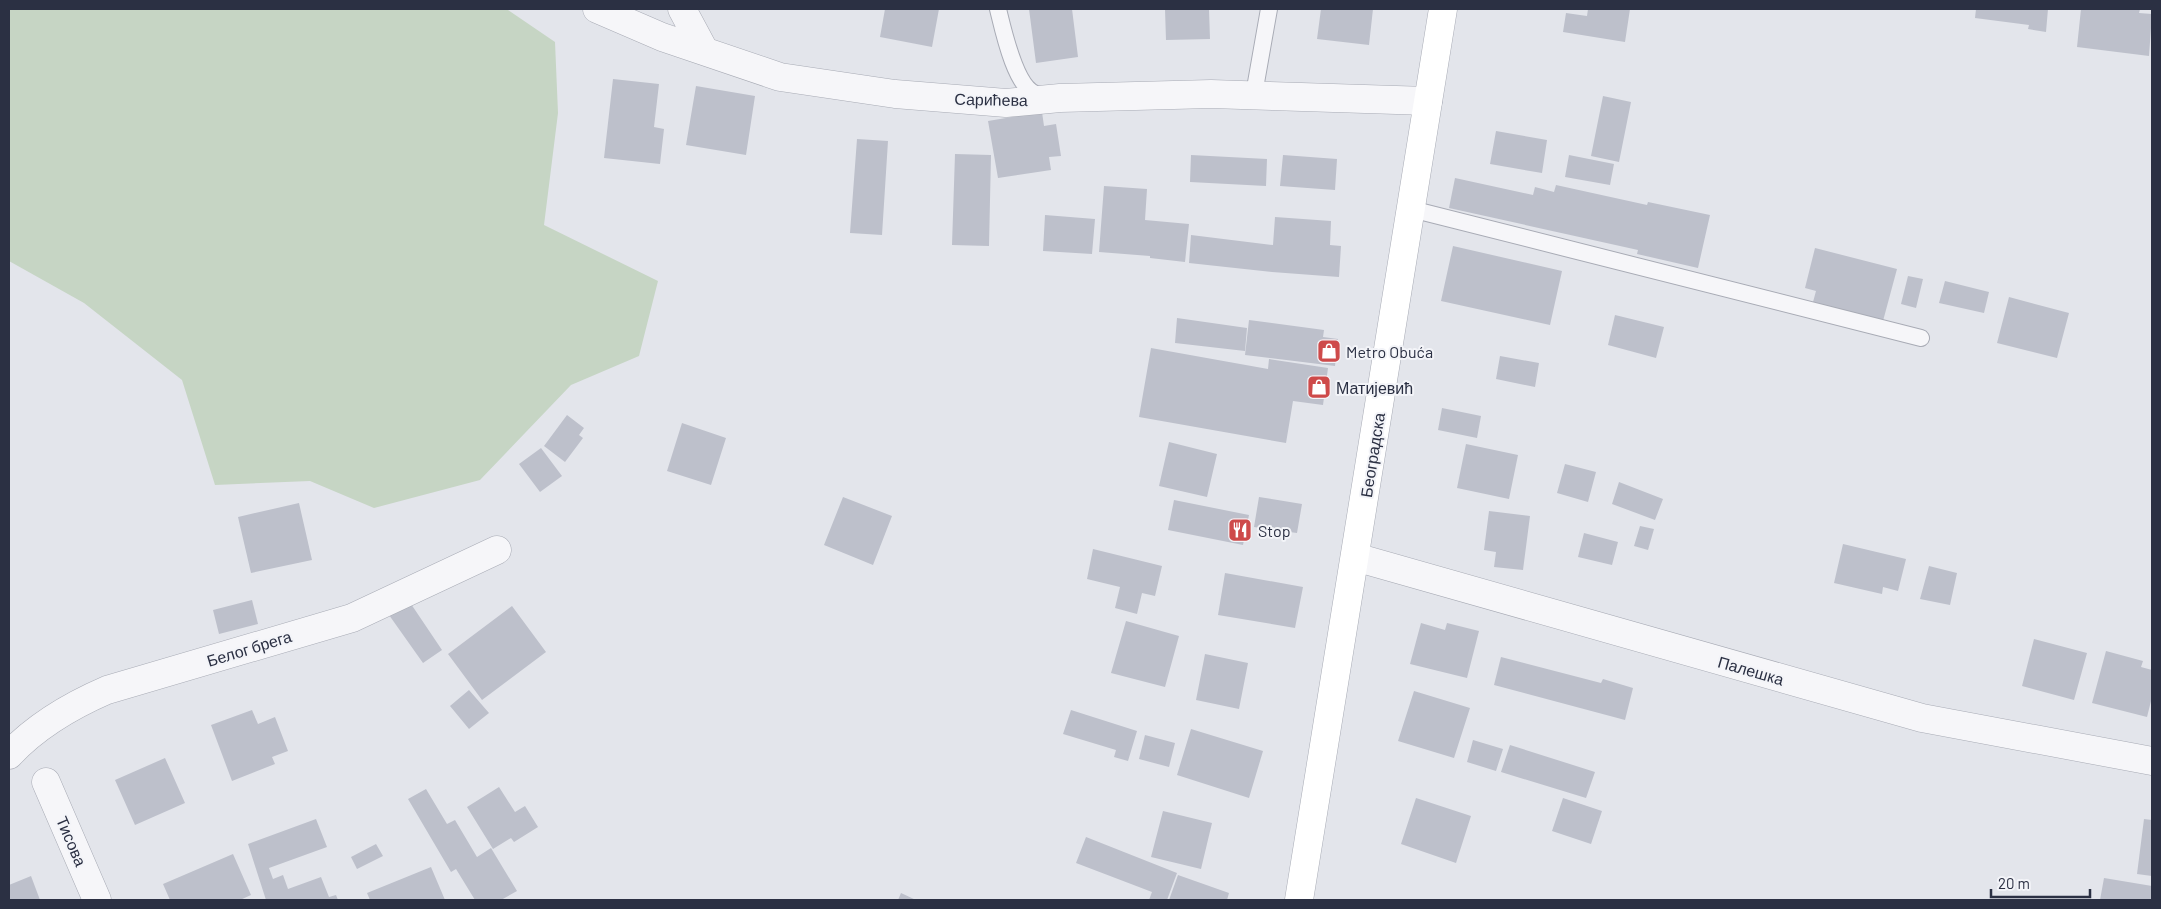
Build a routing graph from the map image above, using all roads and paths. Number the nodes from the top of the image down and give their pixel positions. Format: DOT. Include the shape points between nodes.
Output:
graph roads {
  1 [pos="597,9"];
  2 [pos="682,9"];
  3 [pos="998,9"];
  4 [pos="1269,9"];
  5 [pos="1443,9"];
  6 [pos="704,50"];
  7 [pos="1254,94"];
  8 [pos="1060,98"];
  9 [pos="1428,100"];
  10 [pos="1411,209"];
  11 [pos="1921,338"];
  12 [pos="497,550"];
  13 [pos="1355,557"];
  14 [pos="9,755"];
  15 [pos="2152,761"];
  16 [pos="46,782"];
  17 [pos="97,900"];
  18 [pos="1299,900"];
  1 -- 6 [label="street, Сарићева" via="662,38"];
  2 -- 6 [label="street"];
  3 -- 8 [label="lane" via="1013,64 1021,79 1034,94"];
  4 -- 7 [label="lane"];
  5 -- 9 [label="main road, Београдска"];
  6 -- 8 [label="street, Сарићева" via="780,77 895,94 1006,103"];
  7 -- 8 [label="street, Сарићева"];
  7 -- 9 [label="street, Сарићева"];
  9 -- 10 [label="main road, Београдска"];
  10 -- 11 [label="lane"];
  10 -- 13 [label="main road, Београдска"];
  12 -- 14 [label="street, Белог брега" via="352,618 107,690 73,705 24,738"];
  13 -- 15 [label="street, Палешка" via="1922,718"];
  13 -- 18 [label="main road, Београдска"];
  16 -- 17 [label="street, Тисова"];
}
